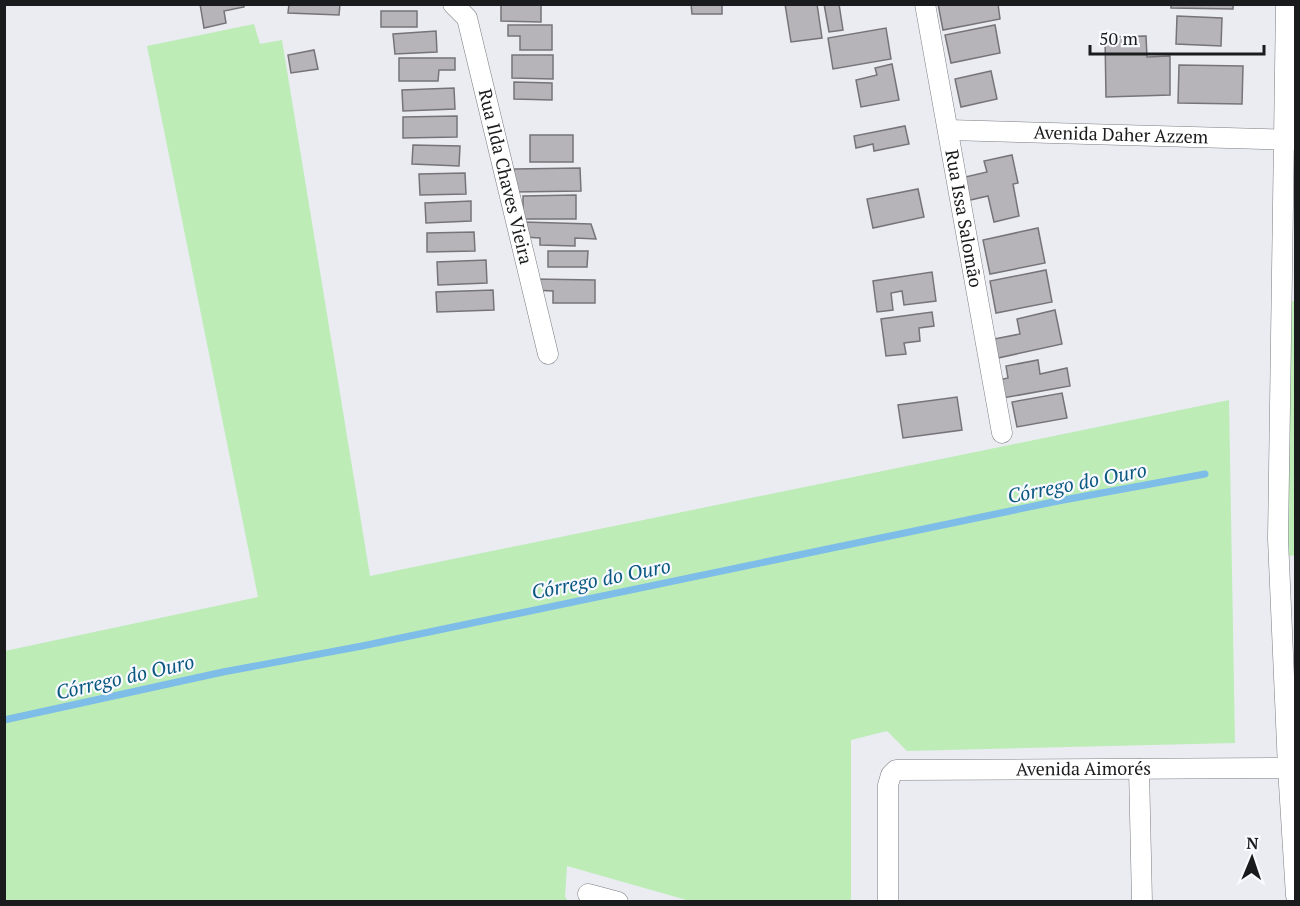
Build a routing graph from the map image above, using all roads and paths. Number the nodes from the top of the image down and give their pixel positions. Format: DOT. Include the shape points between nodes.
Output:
graph roads {
  1 [pos="453,4"];
  2 [pos="925,4"];
  3 [pos="1286,4"];
  4 [pos="949,130"];
  5 [pos="1290,140"];
  6 [pos="548,354"];
  7 [pos="1002,433"];
  8 [pos="1288,768"];
  9 [pos="1139,769"];
  10 [pos="1295,888"];
  11 [pos="588,894"];
  12 [pos="1296,896"];
  13 [pos="618,902"];
  14 [pos="888,902"];
  15 [pos="1143,902"];
  1 -- 6 [label="street, Rua Ilda Chaves Vieira" via="467,18"];
  2 -- 4 [label="street, Rua Issa Salomão"];
  3 -- 5 [label="street"];
  4 -- 5 [label="street, Avenida Daher Azzem"];
  4 -- 7 [label="street, Rua Issa Salomão"];
  5 -- 8 [label="street" via="1278,539"];
  8 -- 9 [label="street, Avenida Aimorés"];
  8 -- 10 [label="street"];
  9 -- 14 [label="street, Avenida Aimorés" via="896,770 888,785"];
  9 -- 15 [label="street"];
  10 -- 12 [label="street"];
  11 -- 13 [label="street"];
}
